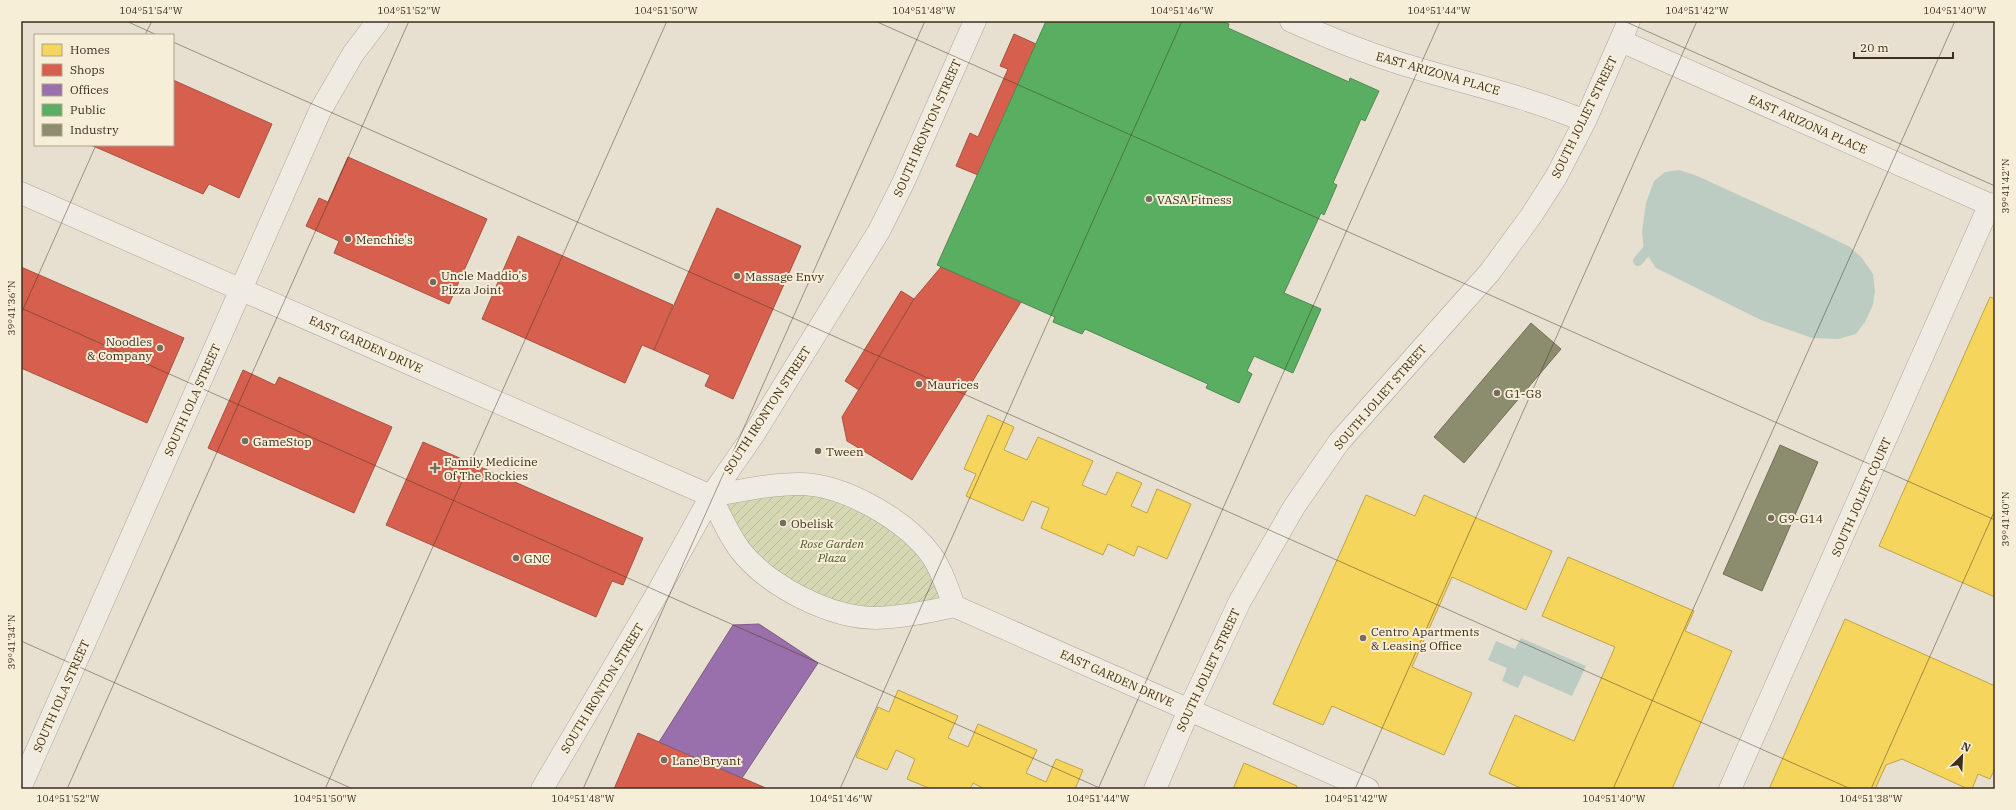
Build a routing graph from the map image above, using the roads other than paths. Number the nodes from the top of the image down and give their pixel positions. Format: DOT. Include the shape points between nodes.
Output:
graph roads {
  1 [pos="378,21"];
  2 [pos="975,21"];
  3 [pos="1291,21"];
  4 [pos="1630,21"];
  5 [pos="1621,41"];
  6 [pos="1585,121"];
  7 [pos="21,193"];
  8 [pos="1992,205"];
  9 [pos="242,289"];
  10 [pos="711,496"];
  11 [pos="954,606"];
  12 [pos="1188,710"];
  13 [pos="21,786"];
  14 [pos="542,789"];
  15 [pos="1155,789"];
  16 [pos="1368,789"];
  17 [pos="1730,789"];
  1 -- 9 [label="street, SOUTH IOLA STREET" via="353,54 320,111"];
  2 -- 10 [label="street, SOUTH IRONTON STREET" via="879,231 754,434"];
  3 -- 6 [label="street, EAST ARIZONA PLACE" via="1402,64 1537,102"];
  4 -- 5 [label="street, SOUTH JOLIET STREET"];
  5 -- 6 [label="street, SOUTH JOLIET STREET"];
  5 -- 8 [label="street, EAST ARIZONA PLACE"];
  6 -- 12 [label="street, SOUTH JOLIET STREET" via="1547,191 1512,245 1340,442 1310,482 1249,584"];
  7 -- 9 [label="street, EAST GARDEN DRIVE"];
  8 -- 17 [label="street, SOUTH JOLIET COURT"];
  9 -- 10 [label="street, EAST GARDEN DRIVE"];
  9 -- 13 [label="street, SOUTH IOLA STREET"];
  10 -- 11 [label="street" via="730,536 750,561 781,586 810,601 830,609 874,618 923,613"];
  10 -- 11 [label="street" via="798,484 821,486 843,492 888,515 918,539 935,561"];
  10 -- 14 [label="street, SOUTH IRONTON STREET" via="658,592"];
  11 -- 12 [label="street, EAST GARDEN DRIVE"];
  12 -- 15 [label="street, SOUTH JOLIET STREET"];
  12 -- 16 [label="street, EAST GARDEN DRIVE"];
}
